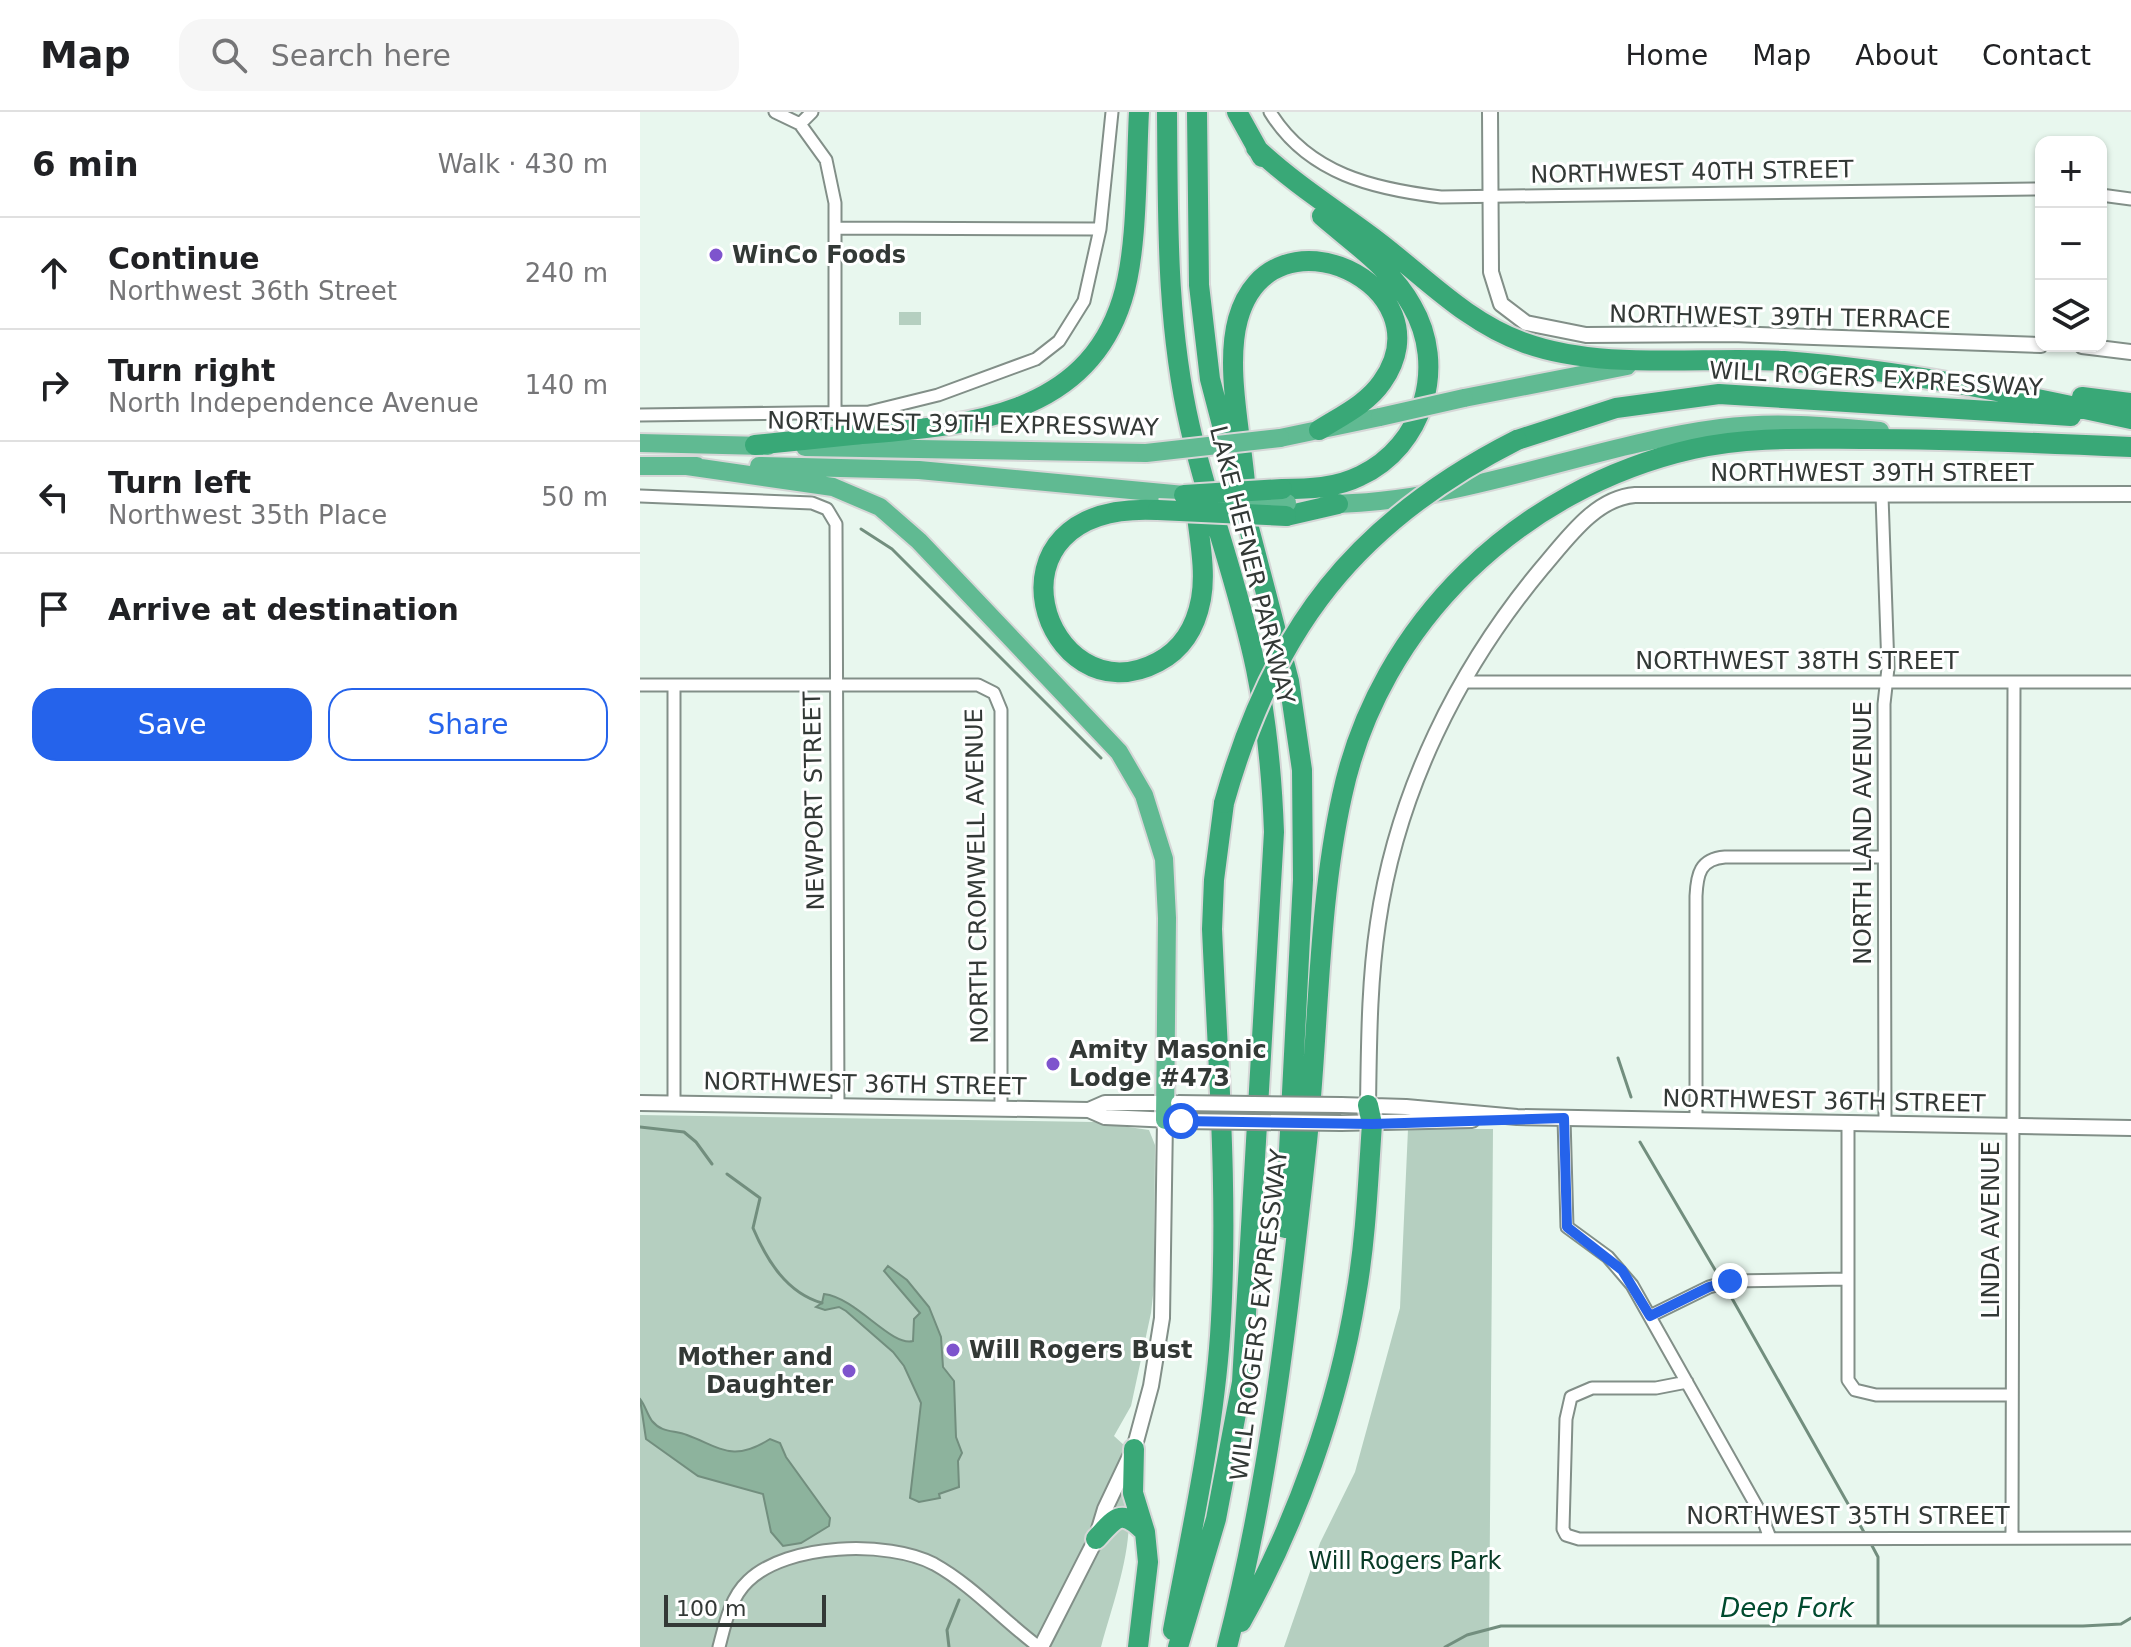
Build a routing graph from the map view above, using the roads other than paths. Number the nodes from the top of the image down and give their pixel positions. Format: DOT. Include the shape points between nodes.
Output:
graph roads {
  1 [pos="775,112"];
  2 [pos="812,112"];
  3 [pos="1112,112"];
  4 [pos="1139,112"];
  5 [pos="1167,112"];
  6 [pos="1197,112"];
  7 [pos="1237,112"];
  8 [pos="1270,112"];
  9 [pos="1490,112"];
  10 [pos="800,124"];
  11 [pos="1256,148"];
  12 [pos="2035,189"];
  13 [pos="2107,196"];
  14 [pos="1490,198"];
  15 [pos="2131,199"];
  16 [pos="836,228"];
  17 [pos="1100,229"];
  18 [pos="2035,345"];
  19 [pos="2107,349"];
  20 [pos="2131,352"];
  21 [pos="1661,362"];
  22 [pos="1959,384"];
  23 [pos="2131,403"];
  24 [pos="835,414"];
  25 [pos="640,415"];
  26 [pos="2131,419"];
  27 [pos="1190,428"];
  28 [pos="1319,430"];
  29 [pos="1968,440"];
  30 [pos="640,443"];
  31 [pos="755,445"];
  32 [pos="2131,447"];
  33 [pos="640,466"];
  34 [pos="687,466"];
  35 [pos="2131,494"];
  36 [pos="1184,495"];
  37 [pos="640,496"];
  38 [pos="1882,496"];
  39 [pos="1155,500"];
  40 [pos="1285,503"];
  41 [pos="1338,504"];
  42 [pos="1250,535"];
  43 [pos="1463,682"];
  44 [pos="2131,682"];
  45 [pos="1886,683"];
  46 [pos="2014,683"];
  47 [pos="835,684"];
  48 [pos="640,685"];
  49 [pos="674,685"];
  50 [pos="1884,857"];
  51 [pos="640,1103"];
  52 [pos="674,1103"];
  53 [pos="838,1106"];
  54 [pos="1001,1109"];
  55 [pos="1173,1112"];
  56 [pos="1370,1115"];
  57 [pos="1564,1118"];
  58 [pos="1696,1120"];
  59 [pos="1848,1123"];
  60 [pos="1885,1124"];
  61 [pos="2014,1126"];
  62 [pos="2131,1128"];
  63 [pos="1846,1279"];
  64 [pos="1650,1316"];
  65 [pos="1281,1344"];
  66 [pos="1687,1382"];
  67 [pos="2012,1395"];
  68 [pos="1134,1449"];
  69 [pos="1145,1532"];
  70 [pos="1770,1538"];
  71 [pos="2012,1538"];
  72 [pos="2131,1538"];
  73 [pos="1096,1539"];
  74 [pos="719,1647"];
  75 [pos="1040,1647"];
  76 [pos="1138,1647"];
  77 [pos="1169,1647"];
  78 [pos="1178,1647"];
  79 [pos="1228,1647"];
  1 -- 10 [label="street"];
  2 -- 10 [label="street"];
  3 -- 17 [label="street"];
  4 -- 31 [label="highway" via="1127,282 1111,326 1080,369 1040,399 995,416 907,432"];
  5 -- 27 [label="highway, LAKE HEFNER PARKWAY" via="1171,316"];
  6 -- 42 [label="highway, LAKE HEFNER PARKWAY" via="1201,317 1216,410"];
  7 -- 11 [label="highway"];
  8 -- 14 [label="street, NORTHWEST 40TH STREET" via="1307,154 1346,177 1421,195"];
  9 -- 14 [label="main road"];
  10 -- 16 [label="street" via="826,160"];
  11 -- 21 [label="highway" via="1464,312 1496,331 1560,352"];
  11 -- 40 [label="highway" via="1281,180 1403,291 1422,326 1429,361 1429,383 1418,418 1390,456 1365,474"];
  12 -- 14 [label="street, NORTHWEST 40TH STREET"];
  13 -- 15 [label="street"];
  14 -- 18 [label="main road, NORTHWEST 39TH TERRACE" via="1494,287 1504,308 1520,321 1545,329 1586,335 1732,334"];
  16 -- 17 [label="street"];
  16 -- 24 [label="street"];
  17 -- 24 [label="street" via="1084,301 1059,341 1025,364 938,395 892,408"];
  19 -- 20 [label="main road"];
  21 -- 22 [label="highway" via="1785,361"];
  21 -- 28 [label="highway, NORTHWEST 39TH EXPRESSWAY, bridge" via="1583,372"];
  22 -- 23 [label="highway"];
  22 -- 26 [label="highway"];
  24 -- 25 [label="street"];
  26 -- 77 [label="highway, WILL ROGERS EXPRESSWAY, bridge" via="1719,394 1616,408 1517,440 1477,461 1411,506 1341,571 1308,613 1249,720 1224,803 1215,866 1212,929 1224,1243 1220,1337 1208,1439"];
  27 -- 39 [label="highway" via="1202,577 1192,627 1178,647 1151,665 1119,671 1089,663 1063,644 1047,617 1043,585 1052,553 1089,519"];
  27 -- 78 [label="highway, LAKE HEFNER PARKWAY" via="1256,668 1270,752 1274,832 1242,1382 1216,1519"];
  28 -- 31 [label="highway, NORTHWEST 39TH EXPRESSWAY, bridge" via="1146,453"];
  28 -- 42 [label="highway" via="1381,384 1395,340 1390,311 1377,290 1351,269 1321,261 1291,264 1268,276 1250,294 1238,320 1235,375"];
  29 -- 32 [label="highway, WILL ROGERS EXPRESSWAY"];
  29 -- 41 [label="highway" via="1820,426 1742,426 1417,495"];
  29 -- 65 [label="highway, WILL ROGERS EXPRESSWAY" via="1752,440 1636,465 1531,517 1499,541 1431,610 1386,676 1342,794"];
  30 -- 31 [label="highway, NORTHWEST 39TH EXPRESSWAY"];
  33 -- 34 [label="highway, NORTHWEST 39TH EXPRESSWAY"];
  34 -- 39 [label="highway, NORTHWEST 39TH EXPRESSWAY" via="919,470"];
  34 -- 55 [label="highway" via="833,487 880,507 919,541 1119,752 1144,795 1164,859"];
  35 -- 38 [label="main road, NORTHWEST 39TH STREET"];
  36 -- 39 [label="highway, NORTHWEST 39TH EXPRESSWAY"];
  36 -- 40 [label="highway, bridge"];
  37 -- 47 [label="street, NEWPORT STREET" via="818,504 831,513 837,531"];
  38 -- 43 [label="main road, NORTHWEST 39TH STREET" via="1614,499 1583,523 1541,570"];
  38 -- 45 [label="street, NORTH LAND AVENUE"];
  39 -- 40 [label="highway, bridge"];
  40 -- 41 [label="highway"];
  42 -- 65 [label="highway, LAKE HEFNER PARKWAY" via="1289,681 1304,814"];
  43 -- 45 [label="street, NORTHWEST 38TH STREET"];
  43 -- 56 [label="main road" via="1414,786 1386,879 1371,979"];
  44 -- 46 [label="street, NORTHWEST 38TH STREET"];
  45 -- 46 [label="street, NORTHWEST 38TH STREET"];
  45 -- 50 [label="street, NORTH LAND AVENUE"];
  46 -- 61 [label="street, LINDA AVENUE"];
  47 -- 49 [label="street"];
  47 -- 53 [label="street, NEWPORT STREET"];
  47 -- 54 [label="street, NORTH CROMWELL AVENUE" via="978,685 994,693 1001,710"];
  48 -- 49 [label="street"];
  49 -- 52 [label="street"];
  50 -- 58 [label="street" via="1725,857 1705,863 1696,884"];
  50 -- 60 [label="street, NORTH LAND AVENUE"];
  51 -- 52 [label="main road, NORTHWEST 36TH STREET"];
  52 -- 53 [label="main road, NORTHWEST 36TH STREET"];
  53 -- 54 [label="main road, NORTHWEST 36TH STREET"];
  54 -- 55 [label="main road, NORTHWEST 36TH STREET" via="1089,1110 1105,1103"];
  55 -- 56 [label="main road, NORTHWEST 36TH STREET, bridge" via="1341,1123"];
  55 -- 56 [label="main road, NORTHWEST 36TH STREET, bridge" via="1341,1105"];
  55 -- 68 [label="main road" via="1162,1318"];
  56 -- 57 [label="main road, NORTHWEST 36TH STREET"];
  56 -- 79 [label="highway" via="1358,1280 1337,1380 1273,1564"];
  57 -- 58 [label="main road, NORTHWEST 36TH STREET"];
  57 -- 64 [label="street" via="1567,1227 1622,1270"];
  58 -- 59 [label="main road, NORTHWEST 36TH STREET"];
  59 -- 60 [label="main road, NORTHWEST 36TH STREET"];
  59 -- 63 [label="street"];
  60 -- 61 [label="main road, NORTHWEST 36TH STREET"];
  61 -- 62 [label="main road, NORTHWEST 36TH STREET"];
  61 -- 67 [label="street, LINDA AVENUE"];
  63 -- 64 [label="street" via="1730,1281"];
  63 -- 67 [label="street" via="1845,1366 1855,1390 1876,1395"];
  64 -- 66 [label="street"];
  65 -- 79 [label="highway, WILL ROGERS EXPRESSWAY" via="1261,1506"];
  66 -- 70 [label="street"];
  66 -- 70 [label="street, NORTHWEST 35TH STREET" via="1656,1388 1592,1388 1571,1397 1566,1419 1566,1535"];
  67 -- 71 [label="street, LINDA AVENUE"];
  68 -- 69 [label="highway" via="1133,1493"];
  68 -- 73 [label="main road"];
  69 -- 73 [label="highway" via="1132,1519 1121,1517"];
  69 -- 76 [label="highway" via="1148,1562"];
  70 -- 71 [label="street, NORTHWEST 35TH STREET"];
  71 -- 72 [label="street, NORTHWEST 35TH STREET"];
  73 -- 75 [label="main road"];
  74 -- 75 [label="street" via="736,1597 757,1573 796,1557 861,1549 905,1553 934,1565"];
}
